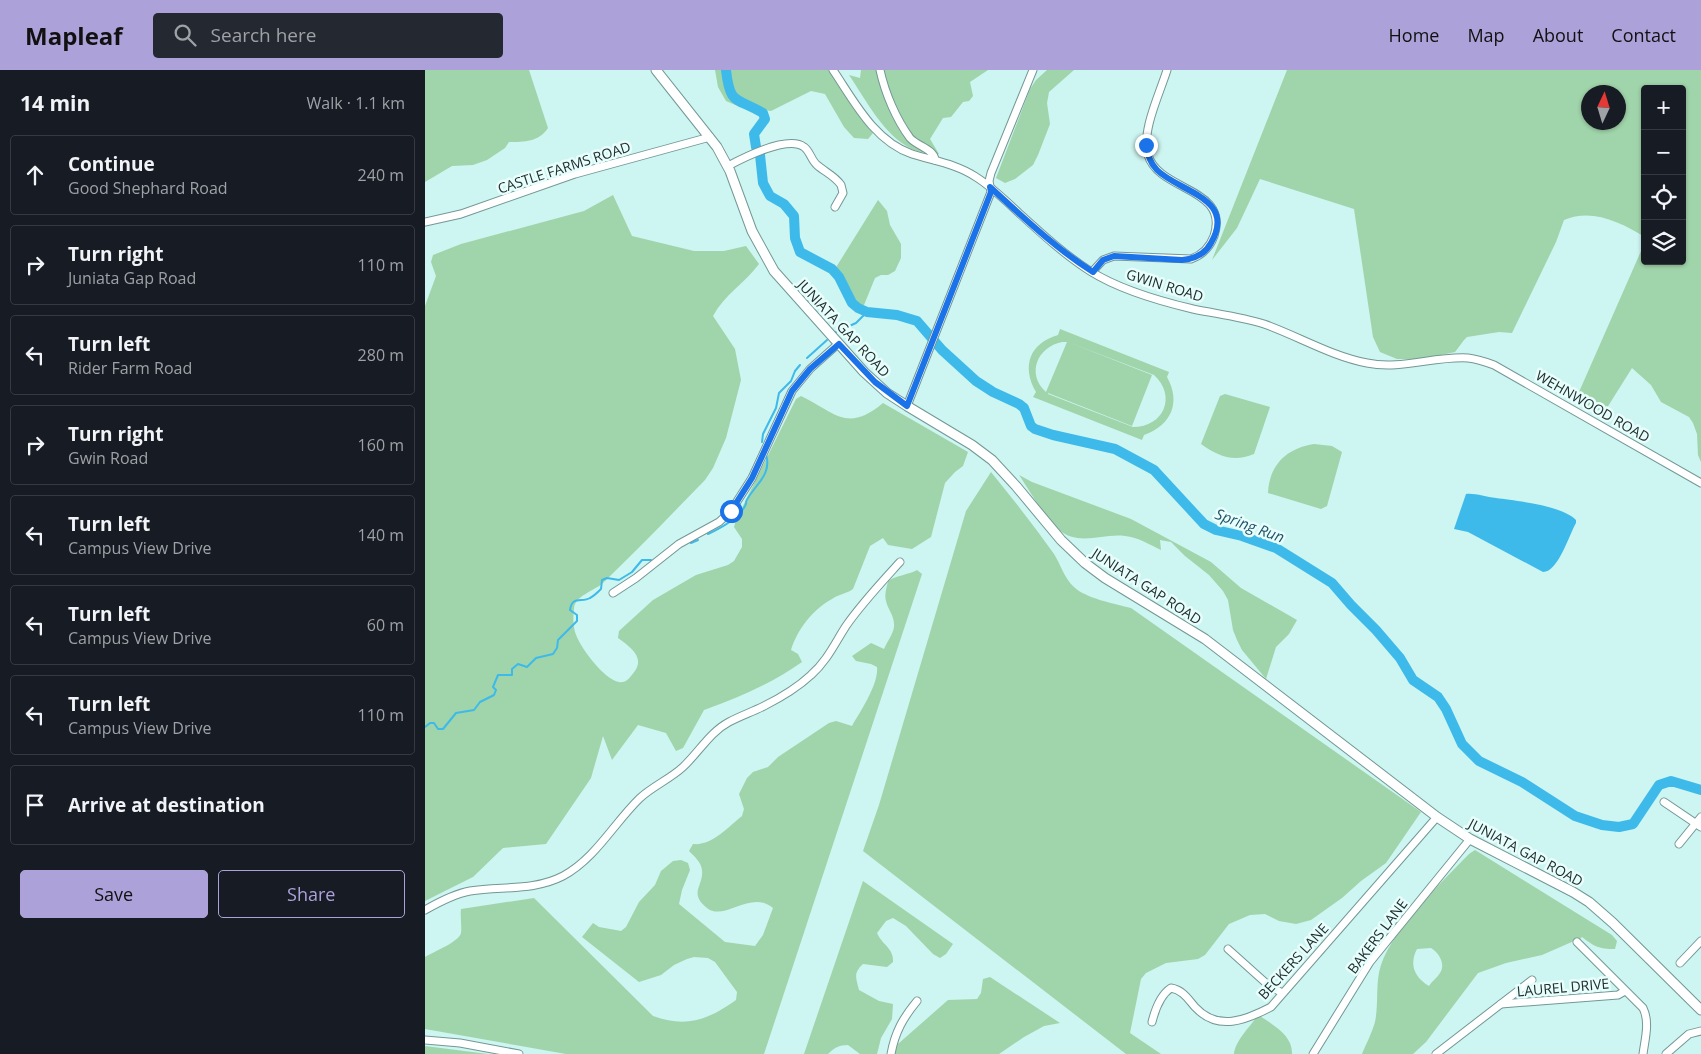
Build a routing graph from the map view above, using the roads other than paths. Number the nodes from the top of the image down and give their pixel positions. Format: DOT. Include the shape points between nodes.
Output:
graph roads {
  1 [pos="656,70"];
  2 [pos="833,70"];
  3 [pos="880,70"];
  4 [pos="1033,70"];
  5 [pos="1167,70"];
  6 [pos="710,137"];
  7 [pos="935,160"];
  8 [pos="728,166"];
  9 [pos="990,187"];
  10 [pos="835,207"];
  11 [pos="425,222"];
  12 [pos="1093,272"];
  13 [pos="839,344"];
  14 [pos="1469,358"];
  15 [pos="907,406"];
  16 [pos="1701,483"];
  17 [pos="900,562"];
  18 [pos="613,593"];
  19 [pos="1664,802"];
  20 [pos="1701,816"];
  21 [pos="1437,817"];
  22 [pos="1699,825"];
  23 [pos="1470,839"];
  24 [pos="1679,844"];
  25 [pos="425,910"];
  26 [pos="1701,941"];
  27 [pos="1577,942"];
  28 [pos="1228,949"];
  29 [pos="1680,963"];
  30 [pos="1532,980"];
  31 [pos="1625,991"];
  32 [pos="1282,993"];
  33 [pos="917,1001"];
  34 [pos="1501,1004"];
  35 [pos="1701,1010"];
  36 [pos="1151,1022"];
  37 [pos="1701,1031"];
  38 [pos="425,1040"];
  39 [pos="519,1054"];
  40 [pos="891,1054"];
  41 [pos="1313,1054"];
  42 [pos="1436,1054"];
  43 [pos="1643,1054"];
  44 [pos="1666,1054"];
  1 -- 6 [label="main road, JUNIATA GAP ROAD"];
  2 -- 7 [label="street, GWIN ROAD" via="866,118 883,136 901,149"];
  3 -- 7 [label="street" via="887,94 905,130 919,146 930,151"];
  4 -- 9 [label="street" via="991,173"];
  5 -- 12 [label="street" via="1147,131 1147,154 1158,170 1203,198 1213,208 1217,220 1212,242 1191,259 1114,256 1103,260"];
  6 -- 8 [label="main road, JUNIATA GAP ROAD"];
  6 -- 11 [label="street, CASTLE FARMS ROAD" via="575,174 468,211"];
  7 -- 9 [label="street, GWIN ROAD" via="968,172"];
  8 -- 10 [label="street" via="788,143 803,146 813,161 841,185 843,193"];
  8 -- 13 [label="main road, JUNIATA GAP ROAD" via="766,259"];
  9 -- 12 [label="street, GWIN ROAD" via="1033,226"];
  9 -- 15 [label="street" via="991,192"];
  12 -- 14 [label="street, GWIN ROAD" via="1121,286 1165,301 1265,325 1366,363 1396,366"];
  13 -- 15 [label="main road, JUNIATA GAP ROAD" via="875,382"];
  13 -- 18 [label="street" via="810,369 792,391 752,478 731,511 719,522 679,544"];
  14 -- 16 [label="street, WEHNWOOD ROAD" via="1494,365"];
  15 -- 21 [label="main road, JUNIATA GAP ROAD" via="992,460 1085,563 1205,639"];
  17 -- 25 [label="street" via="863,604 812,674 776,700 720,728 685,765 640,798 575,868 543,884 459,894"];
  19 -- 22 [label="street"];
  20 -- 22 [label="street"];
  21 -- 23 [label="main road, JUNIATA GAP ROAD"];
  21 -- 32 [label="street, BECKERS LANE"];
  22 -- 24 [label="street"];
  23 -- 35 [label="main road, JUNIATA GAP ROAD" via="1589,902"];
  23 -- 41 [label="street, BAKERS LANE" via="1370,962"];
  26 -- 29 [label="street"];
  27 -- 31 [label="street"];
  28 -- 32 [label="street"];
  30 -- 34 [label="street"];
  31 -- 34 [label="street, LAUREL DRIVE" via="1618,995"];
  31 -- 43 [label="street" via="1647,1015"];
  32 -- 36 [label="street, BECKERS LANE" via="1271,1007 1240,1021 1227,1022 1206,1016 1178,990 1171,988 1165,992"];
  33 -- 40 [label="street" via="902,1020"];
  34 -- 42 [label="street"];
  37 -- 44 [label="street" via="1689,1034"];
  38 -- 39 [label="street"];
}
